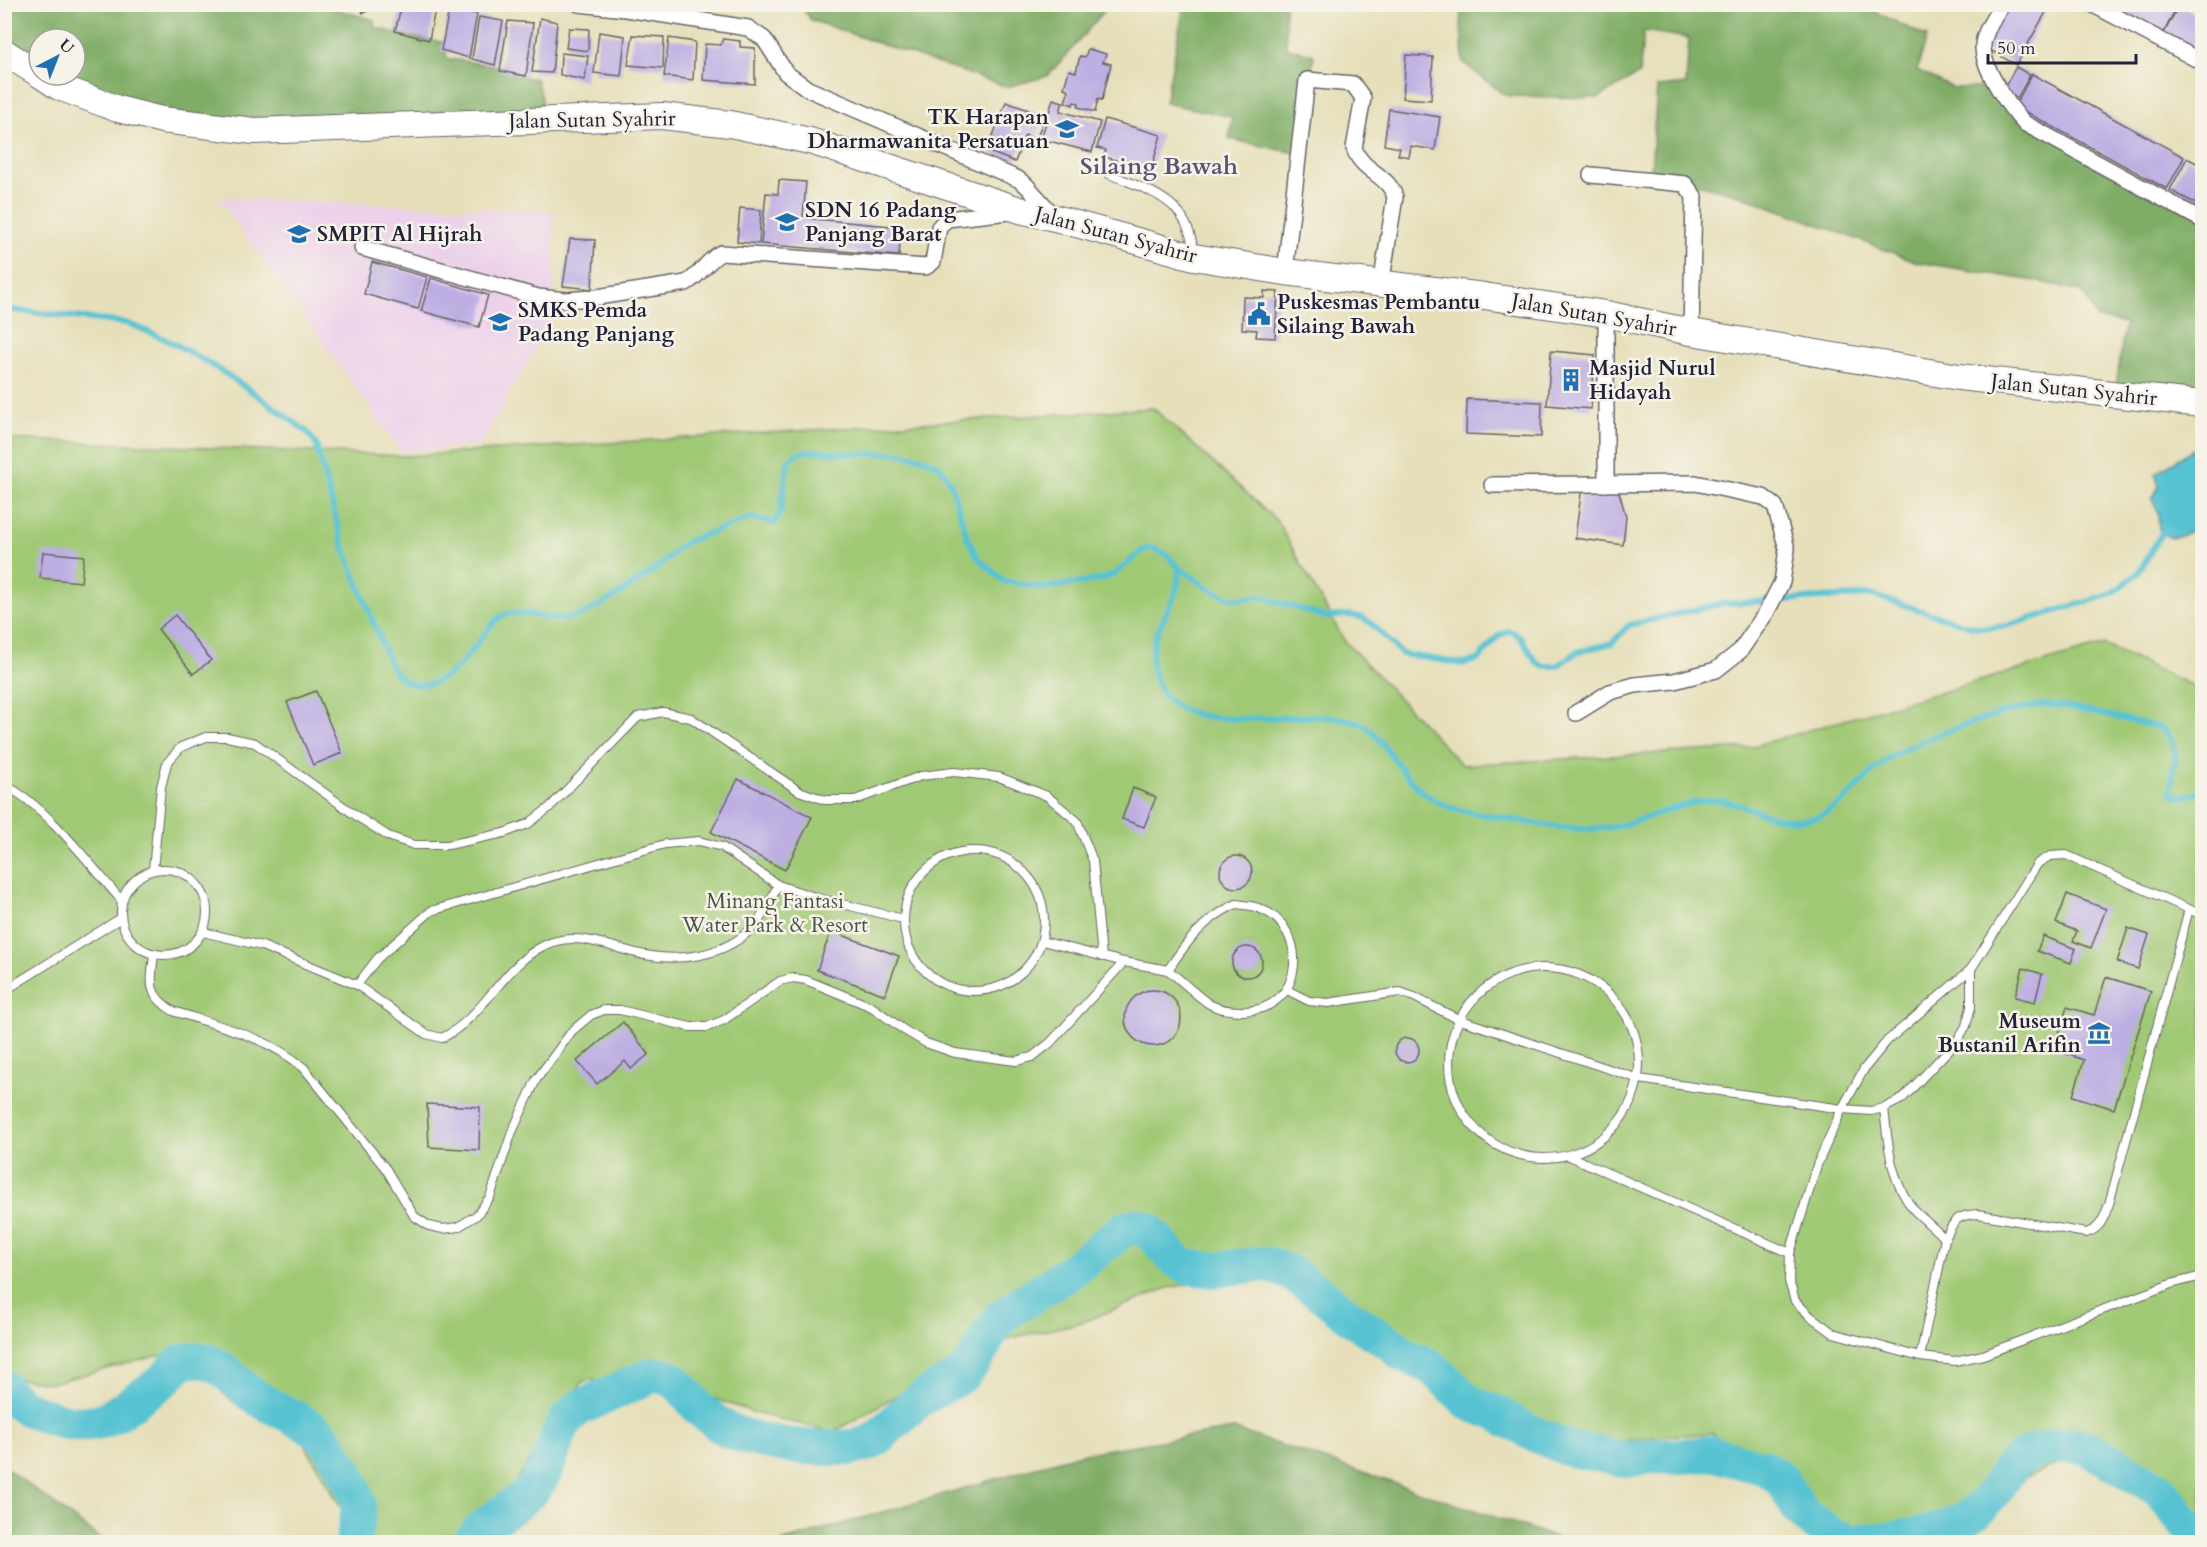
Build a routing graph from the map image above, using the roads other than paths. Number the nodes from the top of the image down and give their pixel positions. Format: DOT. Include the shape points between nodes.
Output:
graph roads {
  1 [pos="579,4"];
  2 [pos="2002,4"];
  3 [pos="2092,4"];
  4 [pos="626,7"];
  5 [pos="4,51"];
  6 [pos="2202,62"];
  7 [pos="27,66"];
  8 [pos="59,87"];
  9 [pos="1109,174"];
  10 [pos="1591,175"];
  11 [pos="1020,210"];
  12 [pos="1055,218"];
  13 [pos="2202,220"];
  14 [pos="362,248"];
  15 [pos="1194,257"];
  16 [pos="1285,272"];
  17 [pos="1381,285"];
  18 [pos="1606,314"];
  19 [pos="1691,332"];
  20 [pos="2202,404"];
  21 [pos="1492,484"];
  22 [pos="1606,484"];
  23 [pos="1576,713"];
  24 [pos="4,784"];
  25 [pos="153,870"];
  26 [pos="778,885"];
  27 [pos="122,901"];
  28 [pos="2188,909"];
  29 [pos="2202,915"];
  30 [pos="121,918"];
  31 [pos="903,919"];
  32 [pos="203,932"];
  33 [pos="1042,941"];
  34 [pos="154,954"];
  35 [pos="1102,957"];
  36 [pos="1124,962"];
  37 [pos="1971,969"];
  38 [pos="1168,970"];
  39 [pos="357,985"];
  40 [pos="1287,990"];
  41 [pos="4,991"];
  42 [pos="1458,1019"];
  43 [pos="1639,1079"];
  44 [pos="1842,1108"];
  45 [pos="1884,1108"];
  46 [pos="1569,1156"];
  47 [pos="1945,1239"];
  48 [pos="1790,1253"];
  49 [pos="2202,1276"];
  50 [pos="1920,1357"];
  1 -- 4 [label="street"];
  2 -- 13 [label="street" via="1983,47 2011,109 2024,123"];
  3 -- 6 [label="street"];
  4 -- 12 [label="street" via="748,28 764,39 786,73 808,89 1018,179"];
  5 -- 7 [label="highway, Jalan Sutan Syahrir"];
  8 -- 11 [label="highway, Jalan Sutan Syahrir" via="162,120 254,131 662,116 730,124 810,141"];
  9 -- 15 [label="lane" via="1156,194 1178,209 1191,235"];
  10 -- 19 [label="street" via="1685,184 1691,189"];
  11 -- 12 [label="highway, Jalan Sutan Syahrir"];
  11 -- 14 [label="street" via="947,219 939,227 933,262 926,267 721,253 686,284 566,300 538,297"];
  12 -- 15 [label="highway, Jalan Sutan Syahrir"];
  15 -- 16 [label="highway, Jalan Sutan Syahrir"];
  16 -- 17 [label="highway, Jalan Sutan Syahrir"];
  16 -- 17 [label="street" via="1307,80 1353,84 1363,98 1356,154 1389,184 1395,197"];
  17 -- 18 [label="highway, Jalan Sutan Syahrir"];
  18 -- 19 [label="highway, Jalan Sutan Syahrir"];
  18 -- 22 [label="street"];
  19 -- 20 [label="highway, Jalan Sutan Syahrir" via="1959,377"];
  21 -- 22 [label="street"];
  22 -- 23 [label="street" via="1695,483 1763,497 1775,506 1787,549 1782,582 1766,614 1740,651 1716,670 1610,692"];
  24 -- 27 [label="lane" via="47,817"];
  25 -- 27 [label="lane" via="139,876"];
  25 -- 32 [label="lane" via="170,869 186,874 198,885 206,900 208,916"];
  25 -- 35 [label="lane" via="167,763 181,747 206,737 255,743 388,836 414,845 448,845 528,824 549,808 638,717 663,712 692,718 799,791 825,800 855,800 921,776 954,772 999,777 1047,796 1077,821 1093,861"];
  26 -- 31 [label="lane"];
  26 -- 39 [label="lane" via="722,847 699,841 665,844 431,911 377,959"];
  26 -- 39 [label="lane" via="750,931 724,949 701,955 646,956 590,940 561,940 544,945 525,957 472,1016 442,1038 426,1034"];
  27 -- 30 [label="lane"];
  28 -- 29 [label="lane"];
  28 -- 37 [label="lane" via="2066,855 2050,856 2038,863 2027,878"];
  28 -- 47 [label="lane" via="2102,1222 2086,1233 1978,1214 1963,1215"];
  30 -- 34 [label="lane" via="127,934 139,947"];
  30 -- 41 [label="lane"];
  31 -- 33 [label="lane" via="909,947 925,972 949,987 978,992 1014,979 1029,967"];
  31 -- 33 [label="lane" via="908,896 929,867 961,851 985,851 1008,859 1027,874 1039,894 1045,917"];
  32 -- 34 [label="lane" via="183,952"];
  32 -- 39 [label="lane" via="262,946"];
  33 -- 35 [label="lane"];
  34 -- 36 [label="lane" via="151,986 161,1004 289,1054 386,1169 414,1216 443,1230 458,1227 477,1215 490,1197 512,1132 536,1080 572,1031 591,1015 620,1010 690,1027 707,1027 724,1020 780,981 793,978 872,1007 926,1043 955,1053 1016,1061 1032,1057 1050,1043"];
  35 -- 36 [label="lane"];
  36 -- 38 [label="lane"];
  37 -- 44 [label="lane" via="1887,1041 1864,1069"];
  37 -- 45 [label="lane" via="1971,1007 1957,1041 1902,1099"];
  38 -- 40 [label="lane" via="1210,1005 1228,1011 1271,1006"];
  38 -- 40 [label="lane" via="1180,951 1215,914 1236,903 1260,908 1280,922 1292,943 1294,967"];
  40 -- 42 [label="lane" via="1309,1001 1328,1003 1400,992"];
  42 -- 43 [label="lane"];
  42 -- 43 [label="lane" via="1478,992 1507,973 1540,967 1574,971 1604,987 1626,1013 1639,1045"];
  42 -- 46 [label="lane" via="1448,1054 1452,1091 1469,1123 1498,1147 1533,1159"];
  43 -- 44 [label="lane"];
  43 -- 46 [label="lane" via="1627,1113 1602,1140"];
  44 -- 45 [label="lane"];
  44 -- 48 [label="lane" via="1817,1165"];
  45 -- 47 [label="lane" via="1890,1159 1899,1185 1913,1208"];
  46 -- 48 [label="lane"];
  47 -- 50 [label="lane"];
  48 -- 50 [label="lane" via="1790,1281 1796,1301 1810,1316 1833,1333"];
  49 -- 50 [label="lane" via="1983,1355 1955,1361"];
}
